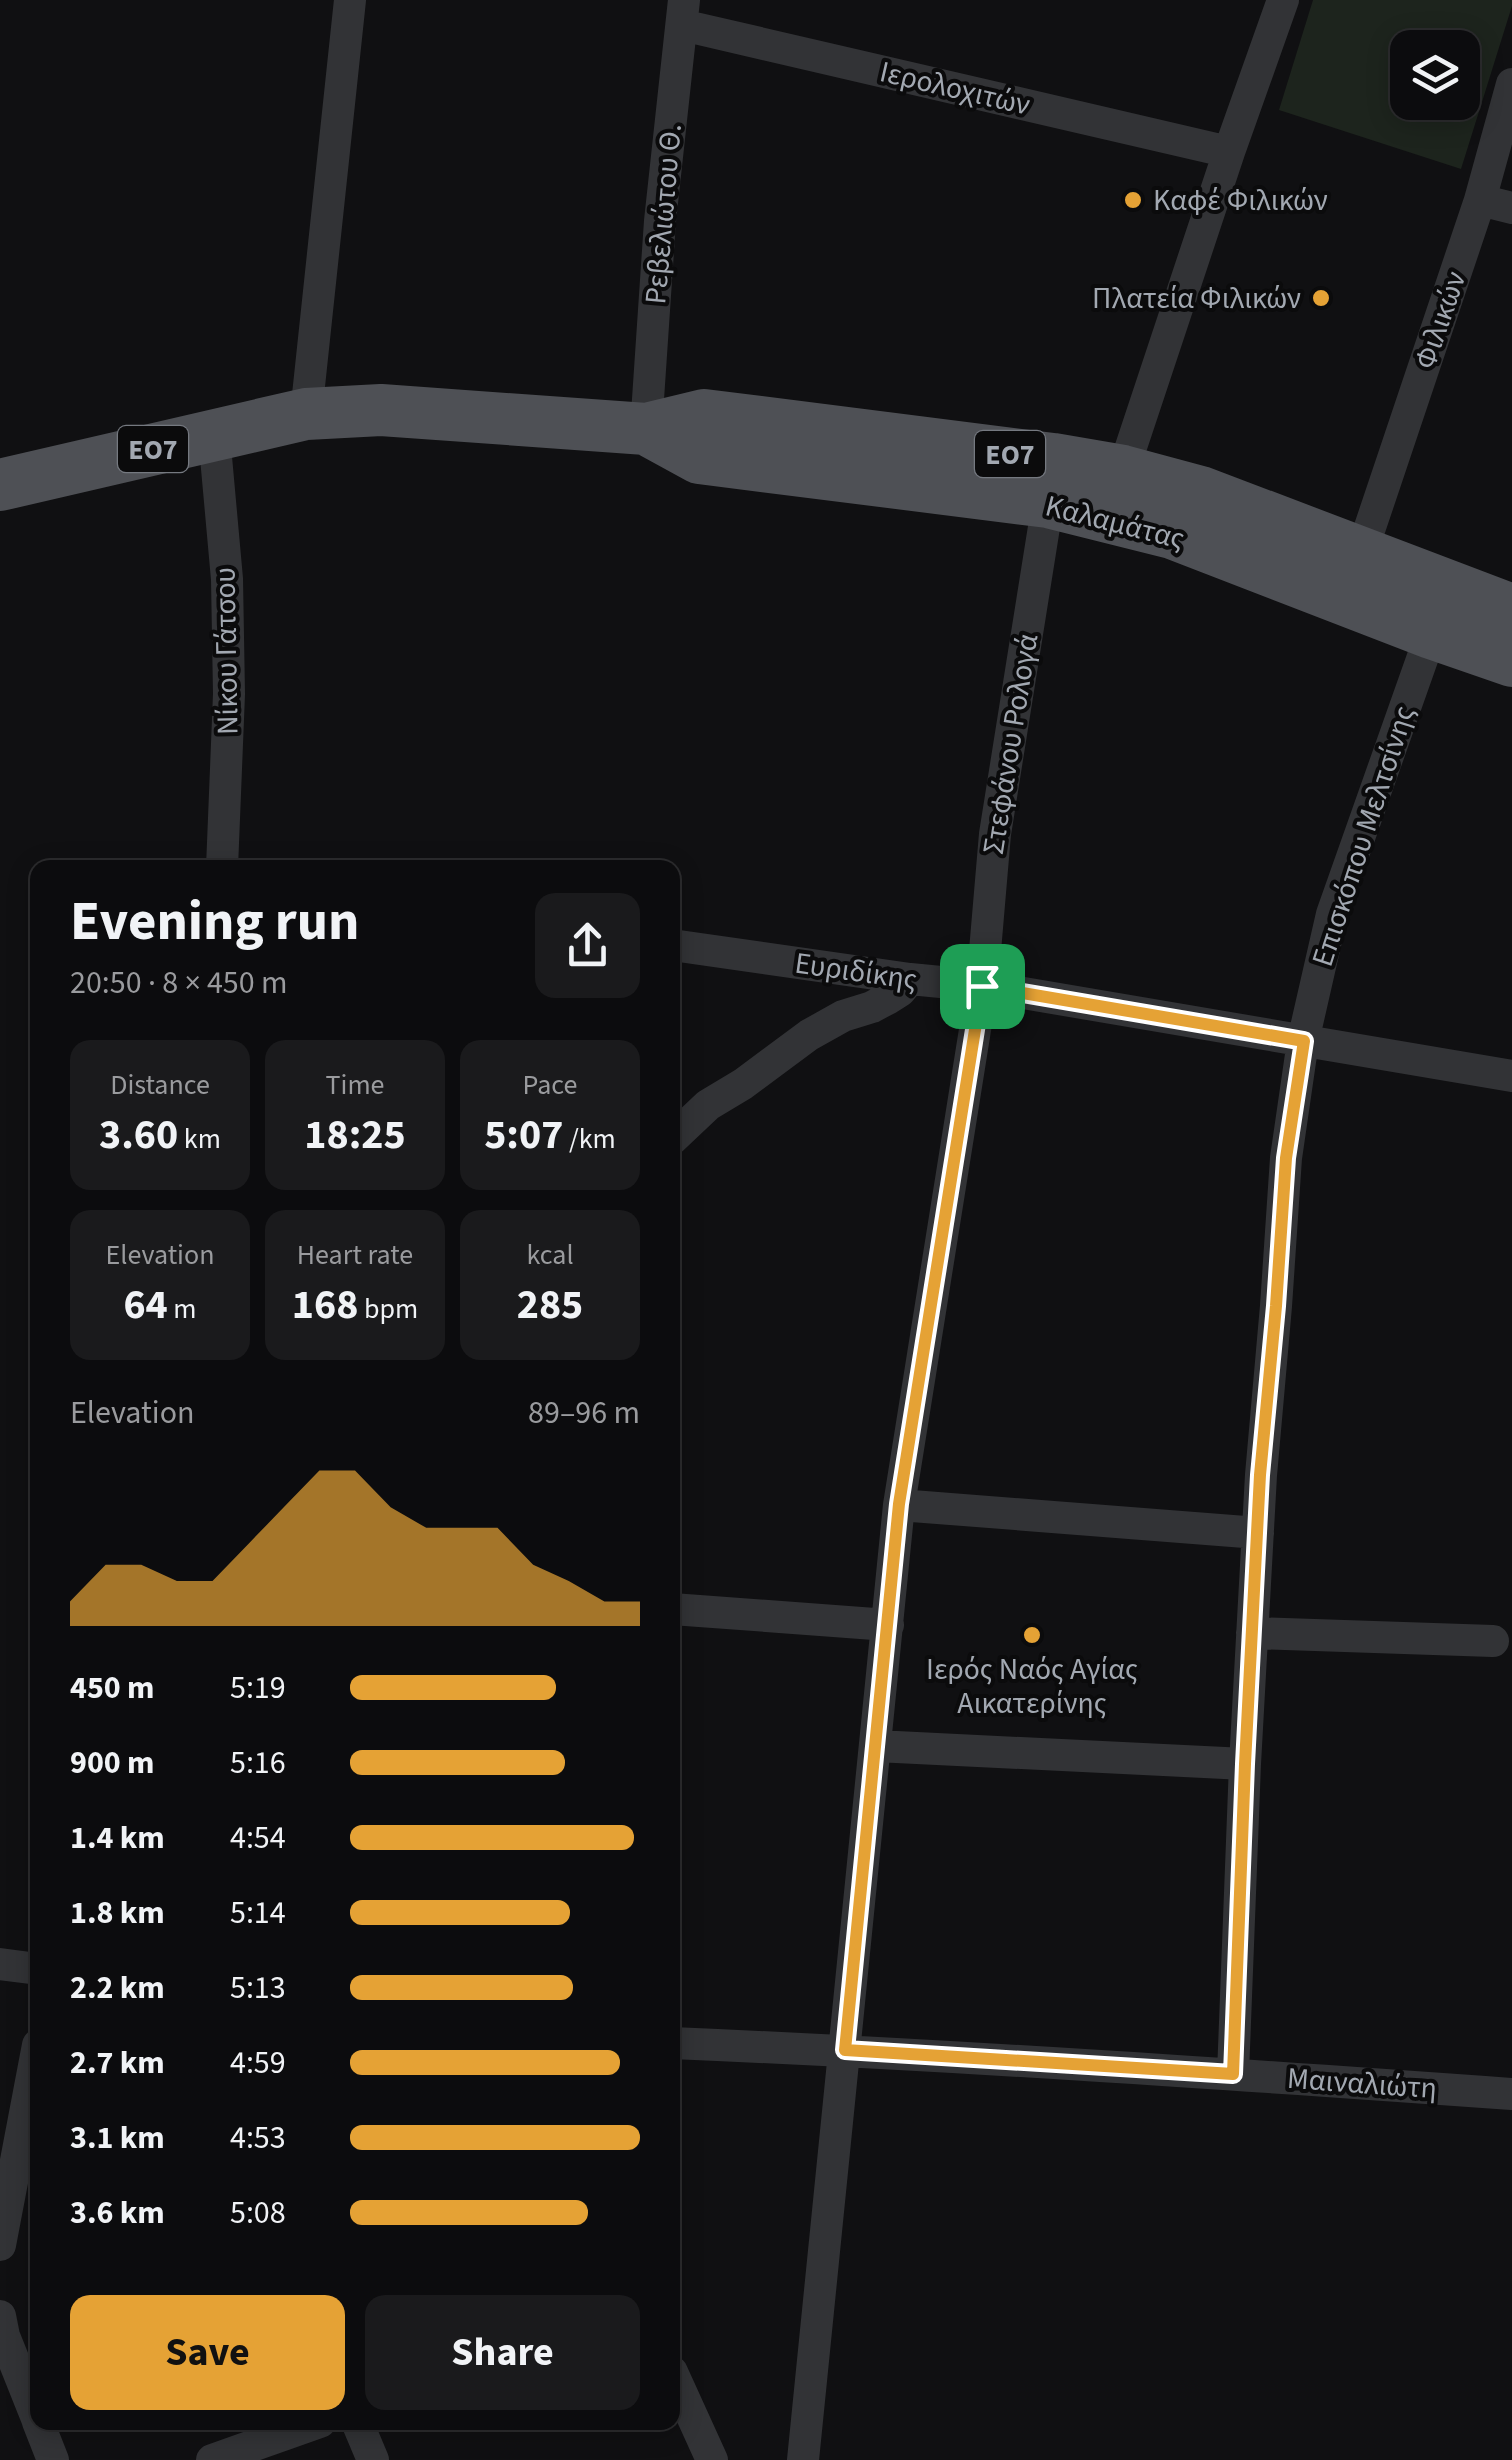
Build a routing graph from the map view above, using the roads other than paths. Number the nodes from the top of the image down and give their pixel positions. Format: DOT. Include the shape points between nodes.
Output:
graph roads {
  1 [pos="350,0"];
  2 [pos="1283,0"];
  3 [pos="683,12"];
  4 [pos="1512,84"];
  5 [pos="1228,152"];
  6 [pos="1480,200"];
  7 [pos="1512,208"];
  8 [pos="306,414"];
  9 [pos="646,428"];
  10 [pos="214,435"];
  11 [pos="1123,471"];
  12 [pos="0,485"];
  13 [pos="1048,502"];
  14 [pos="1362,554"];
  15 [pos="1439,610"];
  16 [pos="1512,610"];
  17 [pos="1512,661"];
  18 [pos="222,860"];
  19 [pos="680,946"];
  20 [pos="910,979"];
  21 [pos="982,986"];
  22 [pos="1304,1041"];
  23 [pos="1512,1076"];
  24 [pos="680,1131"];
  25 [pos="899,1504"];
  26 [pos="1258,1533"];
  27 [pos="680,1609"];
  28 [pos="888,1625"];
  29 [pos="1252,1634"];
  30 [pos="1493,1641"];
  31 [pos="876,1746"];
  32 [pos="1245,1764"];
  33 [pos="0,1964"];
  34 [pos="30,1968"];
  35 [pos="680,2044"];
  36 [pos="845,2050"];
  37 [pos="1233,2074"];
  38 [pos="30,2087"];
  39 [pos="1512,2094"];
  40 [pos="0,2245"];
  41 [pos="0,2316"];
  42 [pos="680,2390"];
  43 [pos="30,2402"];
  44 [pos="41,2430"];
  45 [pos="297,2430"];
  46 [pos="360,2430"];
  47 [pos="53,2460"];
  48 [pos="212,2460"];
  49 [pos="372,2460"];
  50 [pos="712,2460"];
  51 [pos="802,2460"];
  1 -- 8 [label="street"];
  2 -- 5 [label="street"];
  3 -- 5 [label="street, Ιερολοχιτών"];
  3 -- 9 [label="street, Ρεβελιώτου Θ."];
  4 -- 6 [label="street, Φιλικών"];
  5 -- 11 [label="street"];
  6 -- 7 [label="street"];
  6 -- 14 [label="street, Φιλικών"];
  8 -- 9 [label="main road, Καλαμάτας / ΕΟ7" via="380,410"];
  8 -- 10 [label="main road, Καλαμάτας / ΕΟ7"];
  9 -- 11 [label="main road, Καλαμάτας / ΕΟ7" via="704,415"];
  9 -- 13 [label="main road, Καλαμάτας / ΕΟ7" via="699,458"];
  10 -- 12 [label="main road, Καλαμάτας / ΕΟ7"];
  10 -- 18 [label="street, Νίκου Γάτσου" via="228,617"];
  11 -- 14 [label="main road, Καλαμάτας / ΕΟ7" via="1201,492"];
  13 -- 15 [label="main road, Καλαμάτας / ΕΟ7"];
  13 -- 21 [label="street, Στεφάνου Ρολογά" via="994,834"];
  14 -- 15 [label="main road, Καλαμάτας / ΕΟ7"];
  15 -- 16 [label="main road, Καλαμάτας / ΕΟ7"];
  15 -- 17 [label="main road, Καλαμάτας / ΕΟ7"];
  15 -- 22 [label="street, Επισκόπου Μελτσίνης" via="1332,914"];
  19 -- 20 [label="street, Ευριδίκης"];
  20 -- 21 [label="street, Ευριδίκης"];
  20 -- 24 [label="street" via="889,998 809,1035"];
  21 -- 22 [label="street, Ευριδίκης"];
  21 -- 25 [label="street, Στεφάνου Ρολογά"];
  22 -- 23 [label="street, Ευριδίκης"];
  22 -- 26 [label="street, Επισκόπου Μελτσίνης" via="1286,1158"];
  25 -- 26 [label="street"];
  25 -- 28 [label="street, Στεφάνου Ρολογά"];
  26 -- 29 [label="street, Επισκόπου Μελτσίνης"];
  27 -- 28 [label="street"];
  28 -- 31 [label="street, Στεφάνου Ρολογά"];
  29 -- 30 [label="street"];
  29 -- 32 [label="street, Επισκόπου Μελτσίνης"];
  31 -- 32 [label="street"];
  31 -- 36 [label="street, Στεφάνου Ρολογά"];
  32 -- 37 [label="street, Επισκόπου Μελτσίνης"];
  33 -- 34 [label="street"];
  35 -- 36 [label="street, Μαιναλιώτη"];
  36 -- 37 [label="street, Μαιναλιώτη"];
  36 -- 51 [label="street, Στεφάνου Ρολογά"];
  37 -- 39 [label="street, Μαιναλιώτη"];
  38 -- 40 [label="street"];
  41 -- 43 [label="street"];
  42 -- 50 [label="street"];
  44 -- 47 [label="street"];
  45 -- 48 [label="street"];
  46 -- 49 [label="street"];
}
